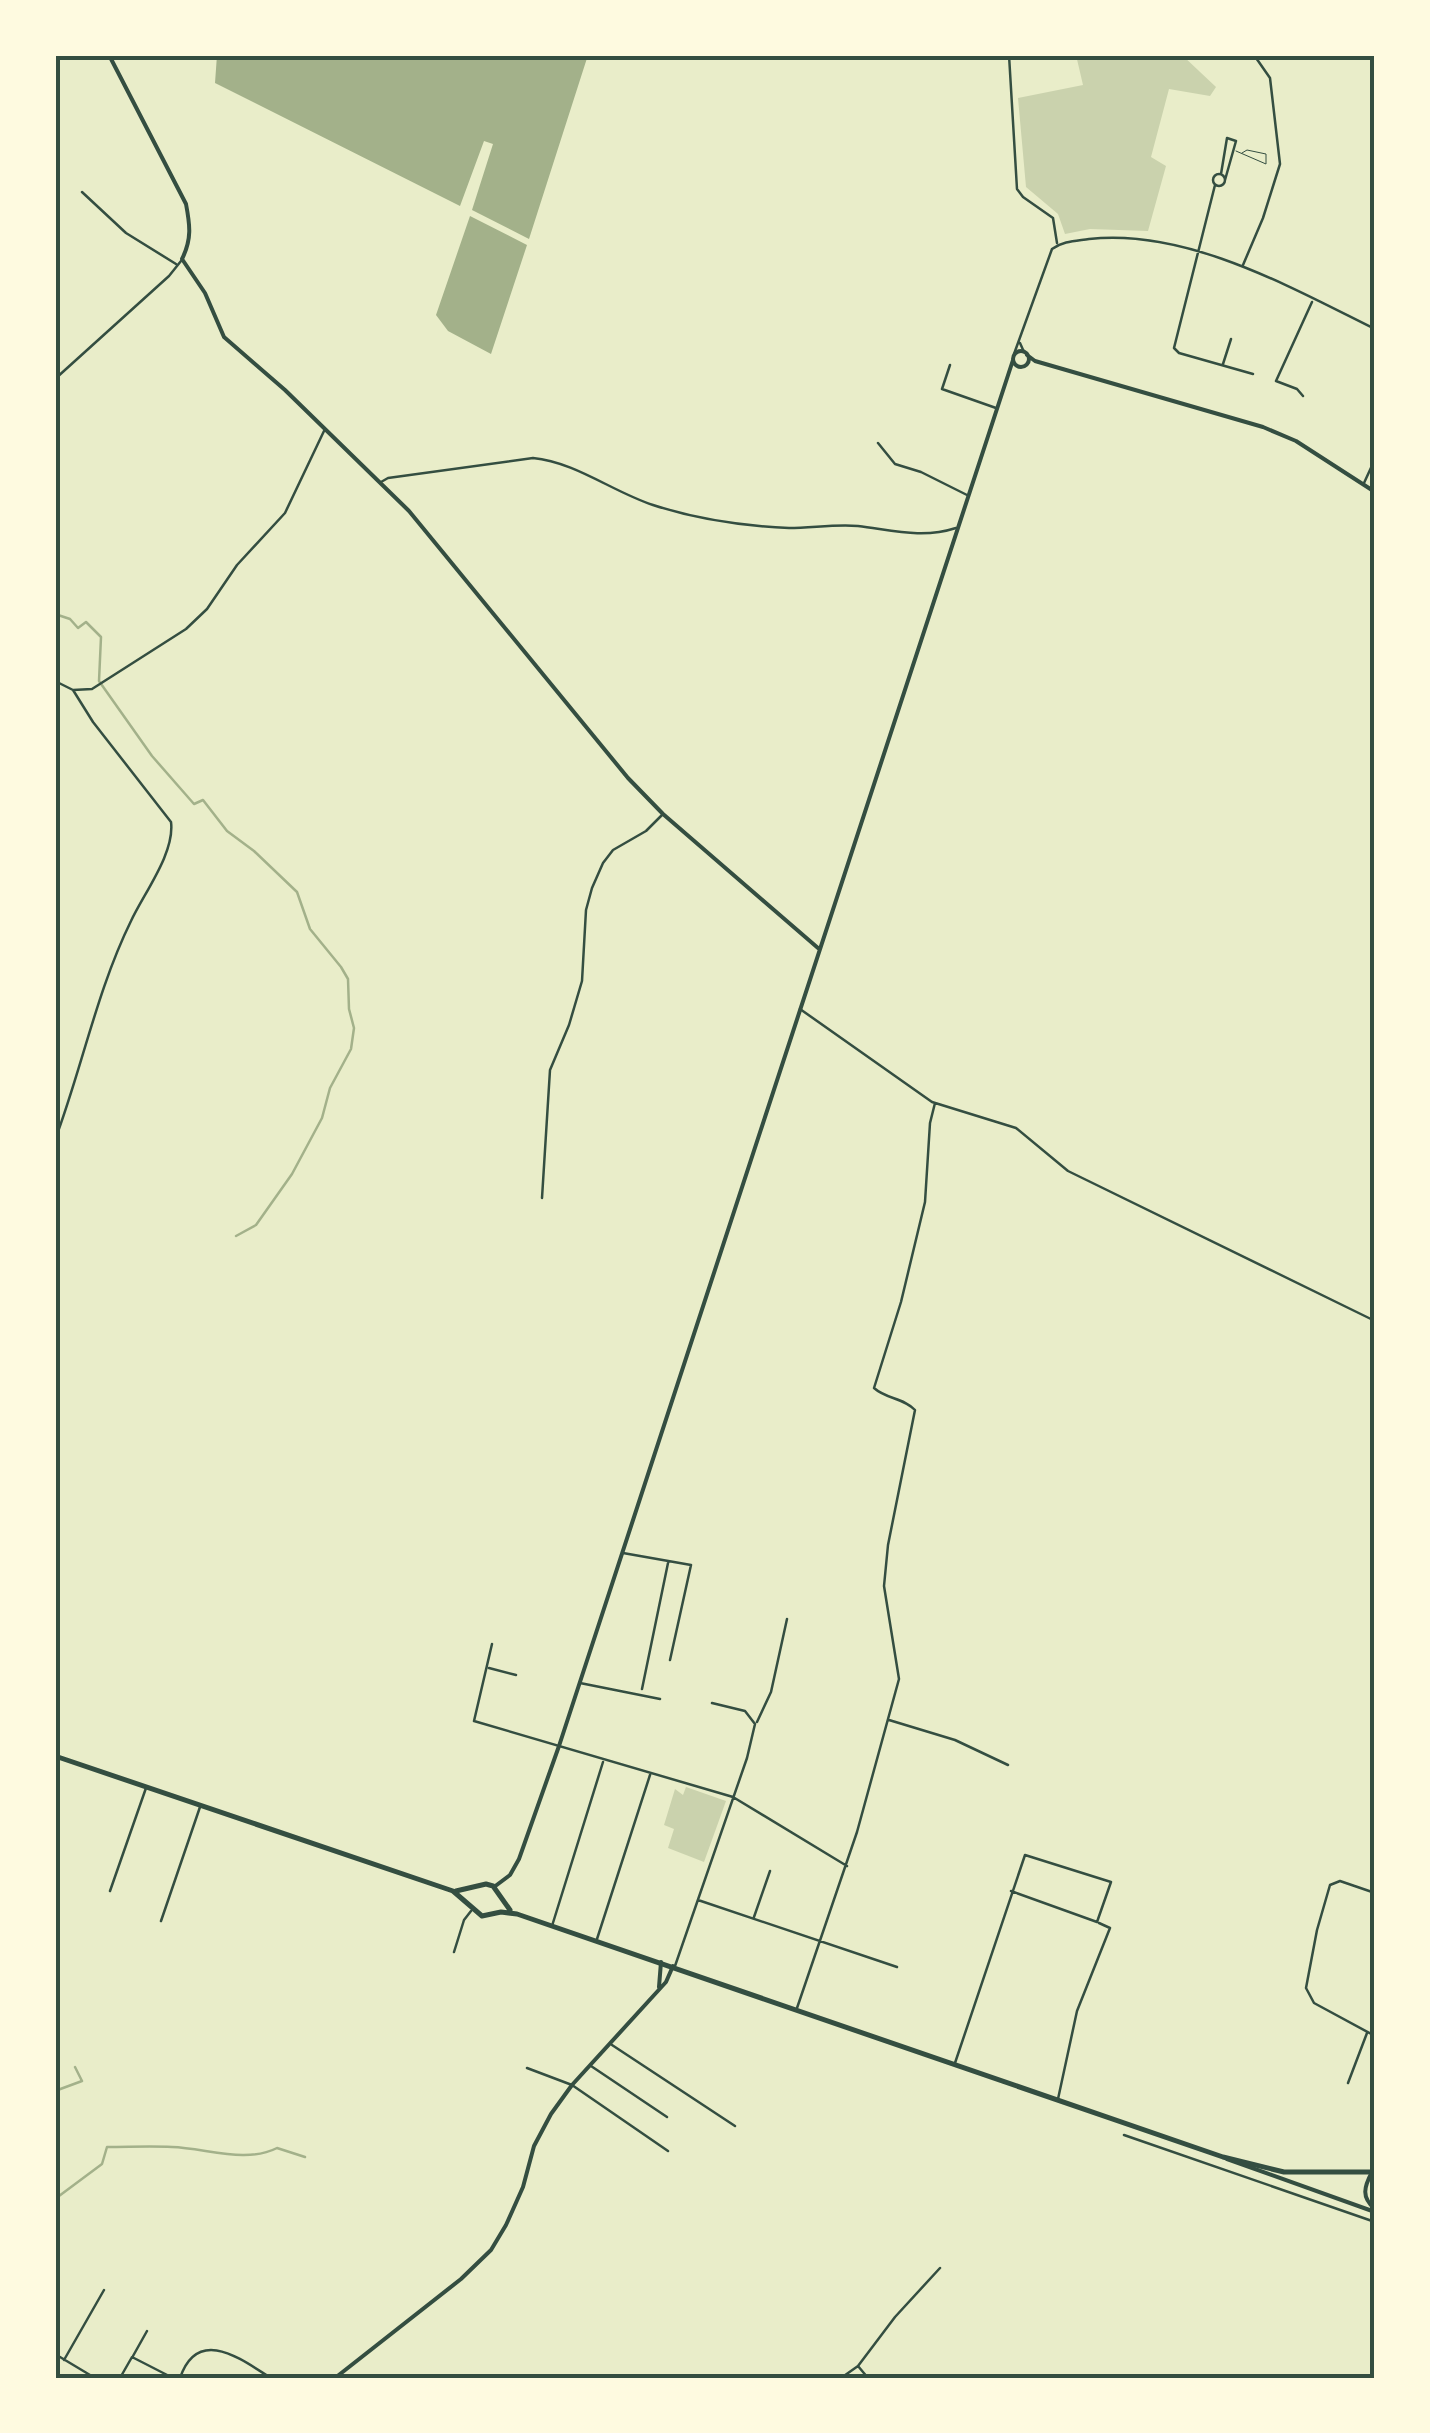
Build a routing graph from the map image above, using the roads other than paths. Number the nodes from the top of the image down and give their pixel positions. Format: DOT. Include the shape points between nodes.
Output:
graph roads {
  1 [pos="109,55"];
  2 [pos="1008,55"];
  3 [pos="1254,55"];
  4 [pos="1236,151"];
  5 [pos="1242,153"];
  6 [pos="1221,174"];
  7 [pos="1225,180"];
  8 [pos="1215,185"];
  9 [pos="82,192"];
  10 [pos="1056,245"];
  11 [pos="1201,252"];
  12 [pos="182,260"];
  13 [pos="177,265"];
  14 [pos="1243,267"];
  15 [pos="1313,300"];
  16 [pos="1375,329"];
  17 [pos="1232,339"];
  18 [pos="1020,342"];
  19 [pos="1026,354"];
  20 [pos="1013,357"];
  21 [pos="1035,361"];
  22 [pos="950,365"];
  23 [pos="1222,365"];
  24 [pos="1023,366"];
  25 [pos="1253,374"];
  26 [pos="1008,378"];
  27 [pos="55,379"];
  28 [pos="1303,396"];
  29 [pos="997,409"];
  30 [pos="325,430"];
  31 [pos="878,444"];
  32 [pos="1375,460"];
  33 [pos="381,482"];
  34 [pos="1364,484"];
  35 [pos="1375,492"];
  36 [pos="968,496"];
  37 [pos="957,528"];
  38 [pos="55,681"];
  39 [pos="73,690"];
  40 [pos="664,814"];
  41 [pos="818,948"];
  42 [pos="798,1009"];
  43 [pos="935,1104"];
  44 [pos="55,1140"];
  45 [pos="542,1198"];
  46 [pos="1375,1321"];
  47 [pos="622,1552"];
  48 [pos="668,1562"];
  49 [pos="787,1619"];
  50 [pos="492,1644"];
  51 [pos="670,1660"];
  52 [pos="486,1667"];
  53 [pos="516,1675"];
  54 [pos="579,1683"];
  55 [pos="642,1689"];
  56 [pos="660,1699"];
  57 [pos="712,1704"];
  58 [pos="888,1720"];
  59 [pos="755,1724"];
  60 [pos="559,1746"];
  61 [pos="55,1756"];
  62 [pos="603,1761"];
  63 [pos="1008,1765"];
  64 [pos="650,1774"];
  65 [pos="146,1787"];
  66 [pos="733,1797"];
  67 [pos="201,1805"];
  68 [pos="846,1866"];
  69 [pos="770,1872"];
  70 [pos="494,1887"];
  71 [pos="473,1888"];
  72 [pos="1011,1890"];
  73 [pos="110,1891"];
  74 [pos="453,1891"];
  75 [pos="1375,1893"];
  76 [pos="500,1899"];
  77 [pos="696,1900"];
  78 [pos="470,1906"];
  79 [pos="494,1913"];
  80 [pos="517,1914"];
  81 [pos="754,1919"];
  82 [pos="161,1921"];
  83 [pos="1097,1922"];
  84 [pos="552,1926"];
  85 [pos="821,1940"];
  86 [pos="596,1941"];
  87 [pos="454,1952"];
  88 [pos="661,1962"];
  89 [pos="674,1967"];
  90 [pos="897,1967"];
  91 [pos="659,1987"];
  92 [pos="796,2010"];
  93 [pos="1367,2032"];
  94 [pos="1375,2036"];
  95 [pos="610,2044"];
  96 [pos="954,2064"];
  97 [pos="590,2066"];
  98 [pos="528,2068"];
  99 [pos="1348,2083"];
  100 [pos="572,2086"];
  101 [pos="1058,2100"];
  102 [pos="667,2117"];
  103 [pos="735,2126"];
  104 [pos="1124,2135"];
  105 [pos="668,2151"];
  106 [pos="1222,2157"];
  107 [pos="1374,2174"];
  108 [pos="1375,2211"];
  109 [pos="1375,2222"];
  110 [pos="940,2268"];
  111 [pos="104,2290"];
  112 [pos="147,2330"];
  113 [pos="55,2354"];
  114 [pos="132,2358"];
  115 [pos="64,2360"];
  116 [pos="858,2366"];
  117 [pos="262,2372"];
  118 [pos="95,2378"];
  119 [pos="120,2378"];
  120 [pos="173,2378"];
  121 [pos="180,2378"];
  122 [pos="259,2378"];
  123 [pos="271,2378"];
  124 [pos="335,2378"];
  125 [pos="842,2378"];
  126 [pos="868,2378"];
  1 -- 12 [label="main road" via="186,204 191,228"];
  2 -- 10 [label="street" via="1017,189 1053,218"];
  3 -- 14 [label="street" via="1270,78 1280,164"];
  4 -- 5 [label="lane"];
  4 -- 6 [label="street" via="1228,138"];
  4 -- 7 [label="street"];
  6 -- 7 [label="street"];
  6 -- 8 [label="street" via="1213,178"];
  7 -- 8 [label="street"];
  8 -- 11 [label="street"];
  9 -- 13 [label="street" via="126,233"];
  10 -- 11 [label="street" via="1128,236"];
  10 -- 18 [label="street"];
  11 -- 14 [label="street"];
  11 -- 23 [label="street" via="1174,348"];
  12 -- 13 [label="street"];
  12 -- 30 [label="main road" via="224,337"];
  13 -- 27 [label="street"];
  14 -- 15 [label="street"];
  15 -- 16 [label="street"];
  15 -- 28 [label="street" via="1276,381"];
  17 -- 23 [label="street"];
  18 -- 19 [label="street"];
  18 -- 20 [label="street"];
  19 -- 20 [label="main road"];
  19 -- 21 [label="main road"];
  19 -- 24 [label="main road"];
  20 -- 24 [label="main road"];
  20 -- 26 [label="main road"];
  21 -- 24 [label="main road"];
  21 -- 34 [label="main road" via="1263,427"];
  22 -- 29 [label="street" via="942,389"];
  23 -- 25 [label="street"];
  24 -- 26 [label="main road"];
  26 -- 29 [label="main road"];
  29 -- 36 [label="main road"];
  30 -- 33 [label="main road"];
  30 -- 39 [label="street" via="285,513 237,564 207,609 92,690"];
  31 -- 36 [label="street" via="896,464"];
  32 -- 34 [label="street"];
  33 -- 37 [label="street" via="533,458 552,460 656,506 724,521 918,535"];
  33 -- 40 [label="main road"];
  34 -- 35 [label="main road"];
  36 -- 37 [label="main road"];
  37 -- 41 [label="main road"];
  38 -- 39 [label="street"];
  39 -- 44 [label="street" via="172,831 117,957"];
  40 -- 41 [label="main road"];
  40 -- 45 [label="street" via="613,850 592,888 582,981 550,1070"];
  41 -- 42 [label="main road"];
  42 -- 43 [label="street"];
  42 -- 47 [label="main road"];
  43 -- 46 [label="street" via="1016,1128 1068,1171"];
  43 -- 58 [label="street" via="924,1202 874,1388 915,1410 886,1560 884,1586 899,1668"];
  47 -- 48 [label="street"];
  47 -- 54 [label="main road"];
  48 -- 51 [label="street" via="692,1565"];
  48 -- 55 [label="street"];
  49 -- 59 [label="street" via="772,1692"];
  50 -- 52 [label="street"];
  52 -- 53 [label="street"];
  52 -- 60 [label="street" via="474,1721"];
  54 -- 56 [label="street"];
  54 -- 60 [label="main road"];
  57 -- 59 [label="street" via="745,1711"];
  58 -- 63 [label="street" via="956,1740"];
  58 -- 68 [label="street"];
  59 -- 66 [label="street"];
  60 -- 62 [label="street"];
  60 -- 70 [label="main road" via="520,1859"];
  61 -- 65 [label="main road"];
  62 -- 64 [label="street"];
  62 -- 84 [label="street"];
  64 -- 66 [label="street"];
  64 -- 86 [label="street"];
  65 -- 67 [label="main road"];
  65 -- 73 [label="street"];
  66 -- 68 [label="street"];
  66 -- 77 [label="street"];
  67 -- 74 [label="main road"];
  67 -- 82 [label="street"];
  68 -- 85 [label="street"];
  69 -- 81 [label="street"];
  70 -- 71 [label="main road"];
  70 -- 76 [label="main road"];
  71 -- 74 [label="main road"];
  71 -- 78 [label="main road"];
  72 -- 83 [label="street"];
  72 -- 83 [label="street" via="1029,1854 1111,1882"];
  72 -- 96 [label="street"];
  74 -- 78 [label="main road"];
  75 -- 93 [label="street" via="1340,1880 1330,1885 1306,1988 1314,2003"];
  76 -- 79 [label="main road"];
  76 -- 80 [label="main road"];
  77 -- 81 [label="street"];
  77 -- 89 [label="street"];
  78 -- 79 [label="main road" via="482,1916"];
  78 -- 87 [label="street"];
  79 -- 80 [label="main road"];
  80 -- 84 [label="main road"];
  81 -- 85 [label="street"];
  83 -- 101 [label="street" via="1110,1928 1076,2011"];
  84 -- 86 [label="main road"];
  85 -- 90 [label="street"];
  85 -- 92 [label="street"];
  86 -- 88 [label="main road"];
  88 -- 89 [label="main road"];
  88 -- 91 [label="main road"];
  89 -- 91 [label="main road"];
  89 -- 92 [label="main road"];
  91 -- 95 [label="main road"];
  92 -- 96 [label="main road"];
  93 -- 94 [label="street"];
  93 -- 99 [label="street"];
  95 -- 97 [label="main road"];
  95 -- 103 [label="street"];
  96 -- 101 [label="main road"];
  97 -- 100 [label="main road"];
  97 -- 102 [label="street"];
  98 -- 100 [label="street"];
  100 -- 105 [label="street"];
  100 -- 124 [label="main road" via="534,2146 491,2250"];
  101 -- 106 [label="main road"];
  104 -- 109 [label="street"];
  106 -- 107 [label="main road" via="1284,2172"];
  106 -- 108 [label="main road"];
  107 -- 108 [label="main road" via="1364,2191"];
  110 -- 116 [label="street"];
  111 -- 115 [label="street"];
  112 -- 114 [label="street"];
  113 -- 115 [label="street"];
  114 -- 119 [label="street"];
  114 -- 120 [label="street"];
  115 -- 118 [label="street"];
  116 -- 125 [label="street"];
  116 -- 126 [label="street"];
  117 -- 121 [label="street" via="232,2352 214,2349 193,2356"];
  117 -- 122 [label="street"];
  117 -- 123 [label="street"];
}
